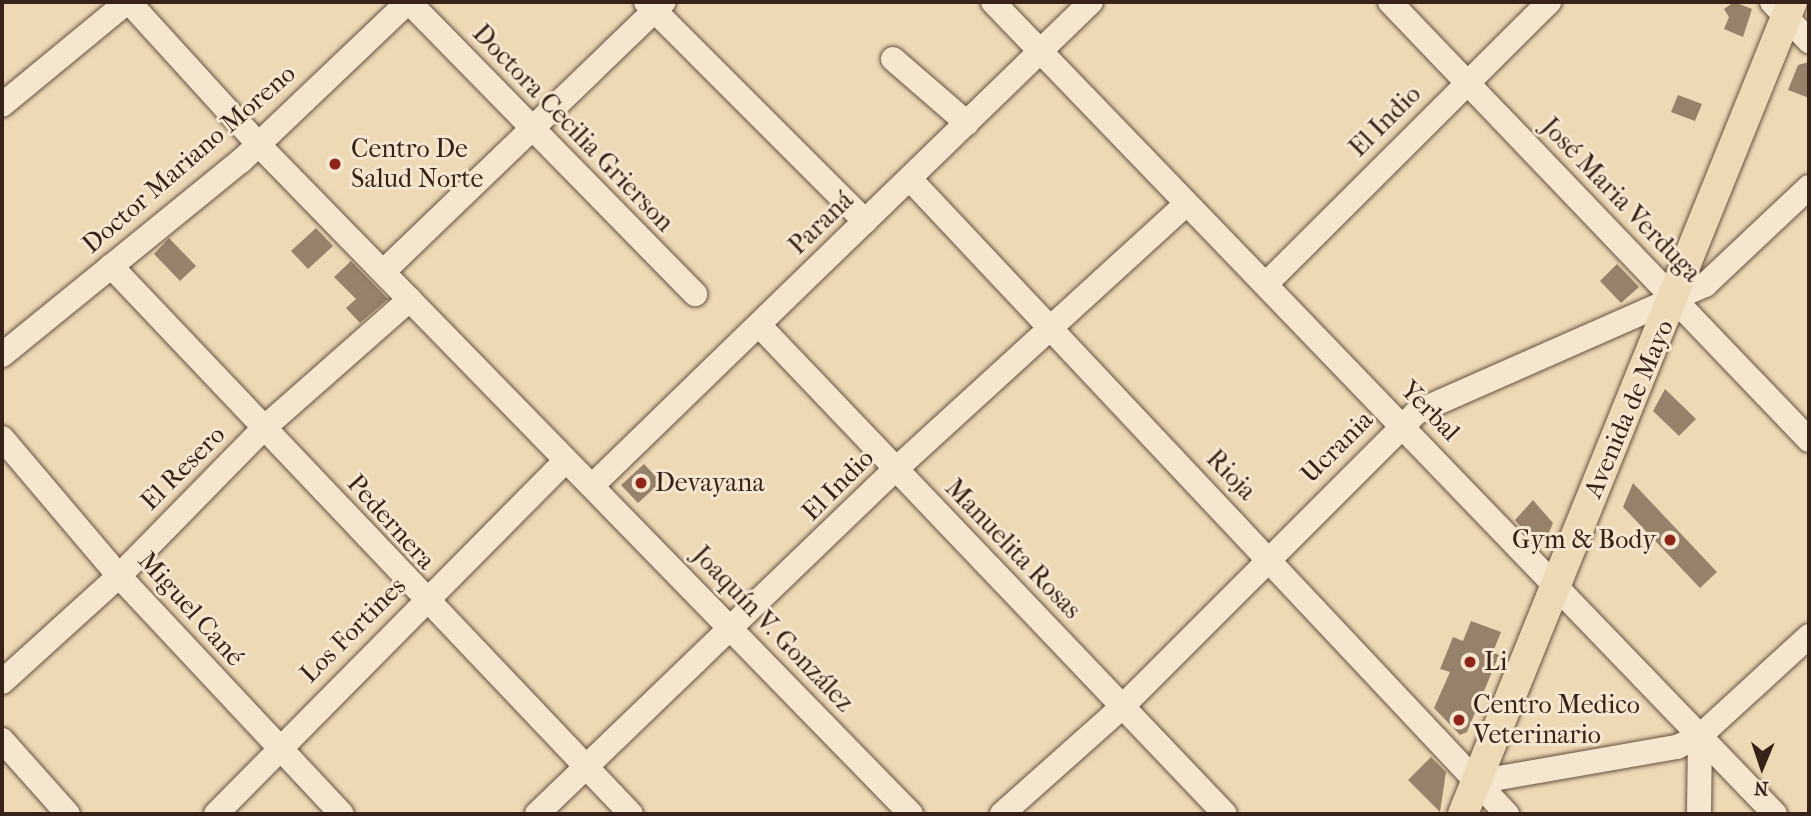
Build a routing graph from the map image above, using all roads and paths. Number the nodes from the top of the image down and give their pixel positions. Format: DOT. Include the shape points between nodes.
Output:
graph roads {
  1 [pos="128,2"];
  2 [pos="409,2"];
  3 [pos="993,2"];
  4 [pos="1091,2"];
  5 [pos="1390,2"];
  6 [pos="1549,2"];
  7 [pos="655,5"];
  8 [pos="1783,7"];
  9 [pos="1809,41"];
  10 [pos="1041,51"];
  11 [pos="893,59"];
  12 [pos="1467,81"];
  13 [pos="2,105"];
  14 [pos="967,123"];
  15 [pos="531,131"];
  16 [pos="259,145"];
  17 [pos="910,180"];
  18 [pos="1809,187"];
  19 [pos="1186,204"];
  20 [pos="865,221"];
  21 [pos="111,266"];
  22 [pos="384,271"];
  23 [pos="1266,284"];
  24 [pos="695,294"];
  25 [pos="410,299"];
  26 [pos="1674,299"];
  27 [pos="759,325"];
  28 [pos="1049,329"];
  29 [pos="2,355"];
  30 [pos="1402,424"];
  31 [pos="265,427"];
  32 [pos="2,438"];
  33 [pos="1809,440"];
  34 [pos="565,461"];
  35 [pos="896,469"];
  36 [pos="592,486"];
  37 [pos="1268,557"];
  38 [pos="119,576"];
  39 [pos="1555,587"];
  40 [pos="424,601"];
  41 [pos="733,631"];
  42 [pos="1809,636"];
  43 [pos="2,682"];
  44 [pos="1122,707"];
  45 [pos="1700,736"];
  46 [pos="2,740"];
  47 [pos="277,748"];
  48 [pos="587,768"];
  49 [pos="1476,782"];
  50 [pos="68,814"];
  51 [pos="216,814"];
  52 [pos="342,814"];
  53 [pos="537,814"];
  54 [pos="631,814"];
  55 [pos="911,814"];
  56 [pos="1002,814"];
  57 [pos="1225,814"];
  58 [pos="1463,814"];
  59 [pos="1507,814"];
  60 [pos="1699,814"];
  61 [pos="1775,814"];
  1 -- 13 [label="street"];
  1 -- 16 [label="street, Joaquín V. González"];
  2 -- 15 [label="street, Doctora Cecilia Grierson"];
  2 -- 16 [label="street, Doctor Mariano Moreno"];
  3 -- 10 [label="street, Yerbal"];
  4 -- 10 [label="street, Paraná"];
  5 -- 12 [label="street, José Maria Verduga"];
  6 -- 12 [label="street, El Indio"];
  7 -- 15 [label="street"];
  7 -- 20 [label="street"];
  8 -- 9 [label="street"];
  8 -- 26 [label="main road, Avenida de Mayo"];
  10 -- 14 [label="street, Paraná"];
  10 -- 19 [label="street, Yerbal"];
  11 -- 14 [label="street"];
  12 -- 23 [label="street, El Indio"];
  12 -- 26 [label="street, José Maria Verduga"];
  14 -- 17 [label="street, Paraná"];
  15 -- 22 [label="street"];
  15 -- 24 [label="street, Doctora Cecilia Grierson"];
  16 -- 21 [label="street, Doctor Mariano Moreno"];
  16 -- 22 [label="street, Joaquín V. González"];
  17 -- 20 [label="street, Paraná"];
  17 -- 28 [label="street, Rioja"];
  18 -- 26 [label="street, Ucrania" via="1705,285"];
  19 -- 23 [label="street, Yerbal"];
  19 -- 28 [label="street, El Indio"];
  20 -- 27 [label="street, Paraná"];
  21 -- 29 [label="street, Doctor Mariano Moreno"];
  21 -- 31 [label="street, Pedernera"];
  22 -- 25 [label="street, Joaquín V. González"];
  23 -- 30 [label="street, Yerbal"];
  25 -- 31 [label="street, El Resero"];
  25 -- 34 [label="street, Joaquín V. González"];
  26 -- 30 [label="street, Ucrania"];
  26 -- 33 [label="street, José Maria Verduga"];
  26 -- 39 [label="main road, Avenida de Mayo"];
  27 -- 35 [label="street, Manuelita Rosas"];
  27 -- 36 [label="street, Paraná"];
  28 -- 35 [label="street, El Indio"];
  28 -- 37 [label="street, Rioja"];
  30 -- 37 [label="street, Ucrania"];
  30 -- 39 [label="street, Yerbal"];
  31 -- 38 [label="street, El Resero"];
  31 -- 40 [label="street, Pedernera"];
  32 -- 38 [label="street, Miguel Cané"];
  34 -- 36 [label="street, Joaquín V. González"];
  34 -- 40 [label="street, Los Fortines"];
  35 -- 41 [label="street, El Indio"];
  35 -- 44 [label="street, Manuelita Rosas"];
  36 -- 41 [label="street, Joaquín V. González"];
  37 -- 44 [label="street, Ucrania"];
  37 -- 49 [label="street, Rioja"];
  38 -- 43 [label="street, El Resero"];
  38 -- 47 [label="street, Miguel Cané"];
  39 -- 45 [label="street, Yerbal"];
  39 -- 49 [label="main road, Avenida de Mayo"];
  40 -- 47 [label="street, Los Fortines"];
  40 -- 48 [label="street, Pedernera"];
  41 -- 48 [label="street, El Indio"];
  41 -- 55 [label="street, Joaquín V. González"];
  42 -- 45 [label="street"];
  44 -- 56 [label="street, Ucrania"];
  44 -- 57 [label="street, Manuelita Rosas"];
  45 -- 49 [label="street" via="1651,754"];
  45 -- 60 [label="street"];
  45 -- 61 [label="street, Yerbal"];
  46 -- 50 [label="street"];
  47 -- 51 [label="street, Los Fortines"];
  47 -- 52 [label="street, Miguel Cané"];
  48 -- 53 [label="street, El Indio"];
  48 -- 54 [label="street, Pedernera"];
  49 -- 58 [label="main road, Avenida de Mayo"];
  49 -- 59 [label="street, Rioja"];
}
